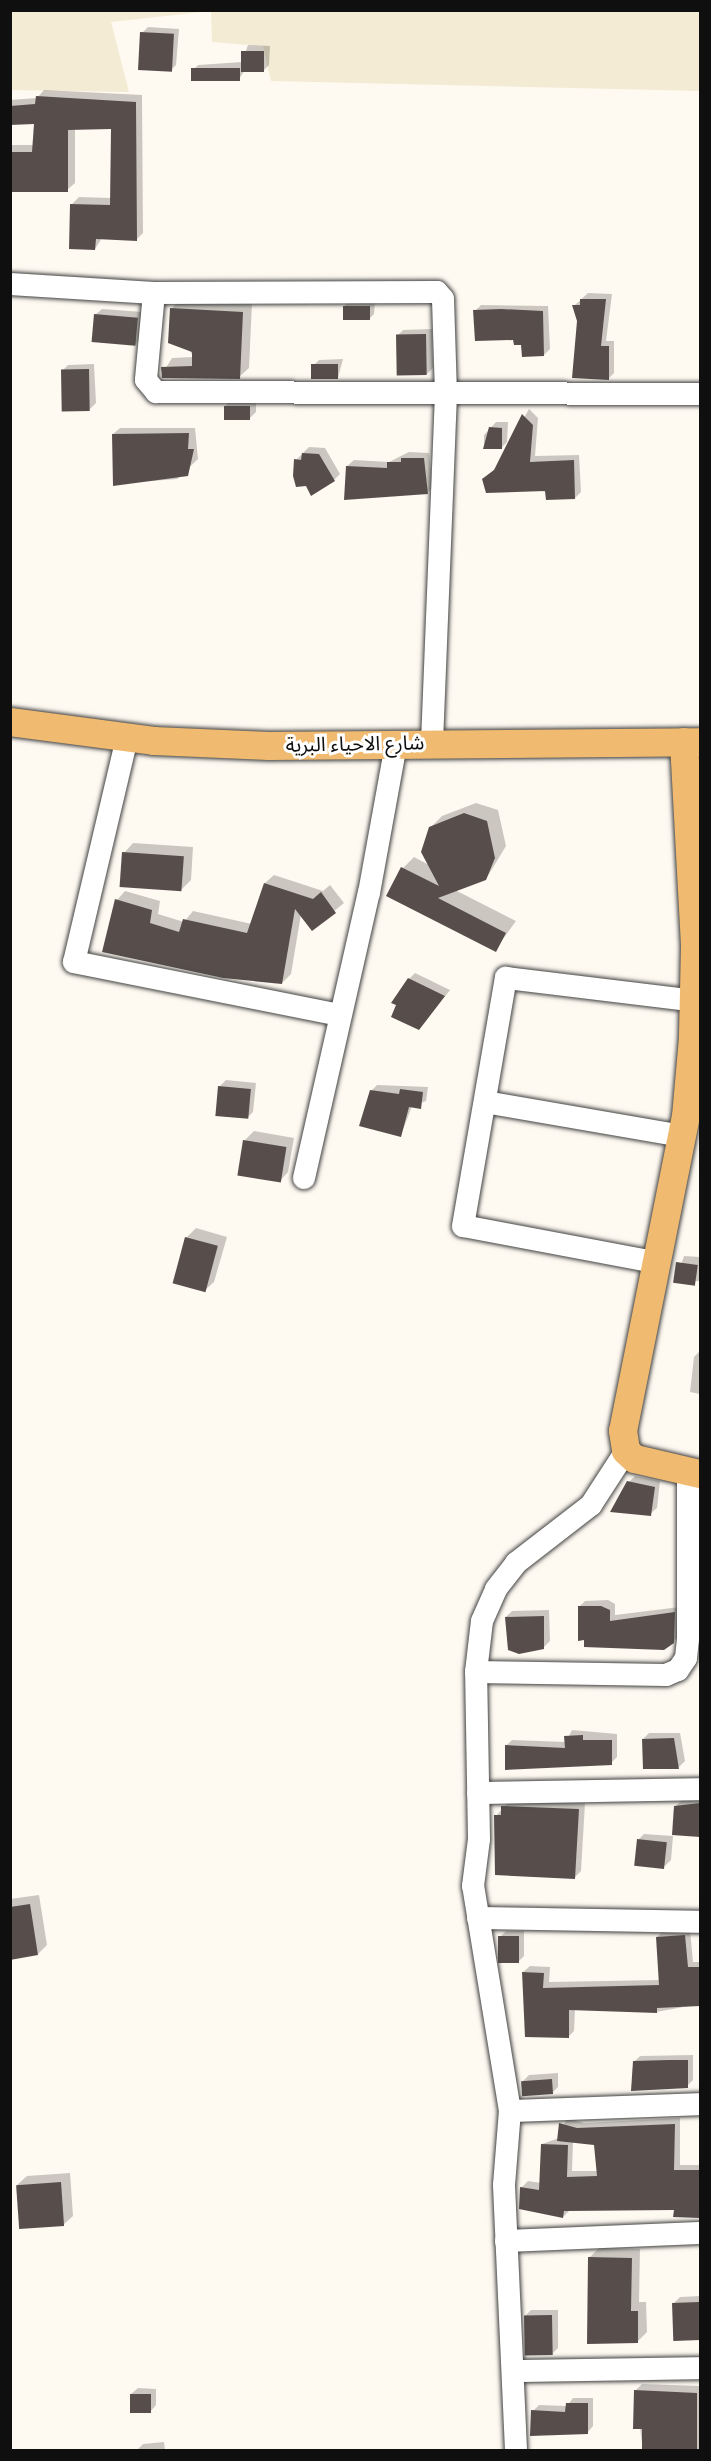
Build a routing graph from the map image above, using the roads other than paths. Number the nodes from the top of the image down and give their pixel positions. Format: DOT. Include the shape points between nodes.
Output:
graph roads {
  1 [pos="10,284"];
  2 [pos="154,293"];
  3 [pos="446,394"];
  4 [pos="700,394"];
  5 [pos="10,722"];
  6 [pos="127,738"];
  7 [pos="692,742"];
  8 [pos="396,744"];
  9 [pos="432,744"];
  10 [pos="695,1001"];
  11 [pos="339,1015"];
  12 [pos="697,1038"];
  13 [pos="485,1102"];
  14 [pos="682,1136"];
  15 [pos="304,1178"];
  16 [pos="654,1262"];
  17 [pos="626,1451"];
  18 [pos="694,1473"];
  19 [pos="476,1672"];
  20 [pos="700,1789"];
  21 [pos="478,1793"];
  22 [pos="478,1918"];
  23 [pos="700,1922"];
  24 [pos="700,2104"];
  25 [pos="510,2111"];
  26 [pos="700,2233"];
  27 [pos="506,2241"];
  28 [pos="700,2368"];
  29 [pos="516,2371"];
  30 [pos="516,2451"];
  1 -- 2 [label="street"];
  2 -- 3 [label="street" via="437,292 443,299"];
  2 -- 3 [label="street" via="146,380 156,392"];
  3 -- 4 [label="street"];
  3 -- 9 [label="street"];
  5 -- 6 [label="main road, شارع الاحياء البرية"];
  6 -- 8 [label="main road, شارع الاحياء البرية" via="269,746"];
  6 -- 11 [label="street" via="75,962"];
  7 -- 9 [label="main road, شارع الاحياء البرية"];
  7 -- 10 [label="main road"];
  8 -- 9 [label="main road, شارع الاحياء البرية"];
  8 -- 11 [label="street"];
  10 -- 12 [label="main road"];
  10 -- 13 [label="street" via="507,978"];
  11 -- 15 [label="street"];
  12 -- 14 [label="main road"];
  13 -- 14 [label="street"];
  13 -- 16 [label="street" via="463,1226"];
  14 -- 16 [label="main road"];
  16 -- 17 [label="main road" via="623,1431"];
  17 -- 18 [label="main road" via="635,1459"];
  17 -- 19 [label="street" via="591,1505 516,1563 496,1589 482,1621"];
  18 -- 19 [label="street" via="688,1639 686,1658 678,1670 666,1675"];
  19 -- 21 [label="street"];
  20 -- 21 [label="street"];
  21 -- 22 [label="street" via="473,1886"];
  22 -- 23 [label="street"];
  22 -- 25 [label="street"];
  24 -- 25 [label="street"];
  25 -- 27 [label="street" via="504,2185"];
  26 -- 27 [label="street"];
  27 -- 29 [label="street"];
  28 -- 29 [label="street"];
  29 -- 30 [label="street"];
}
